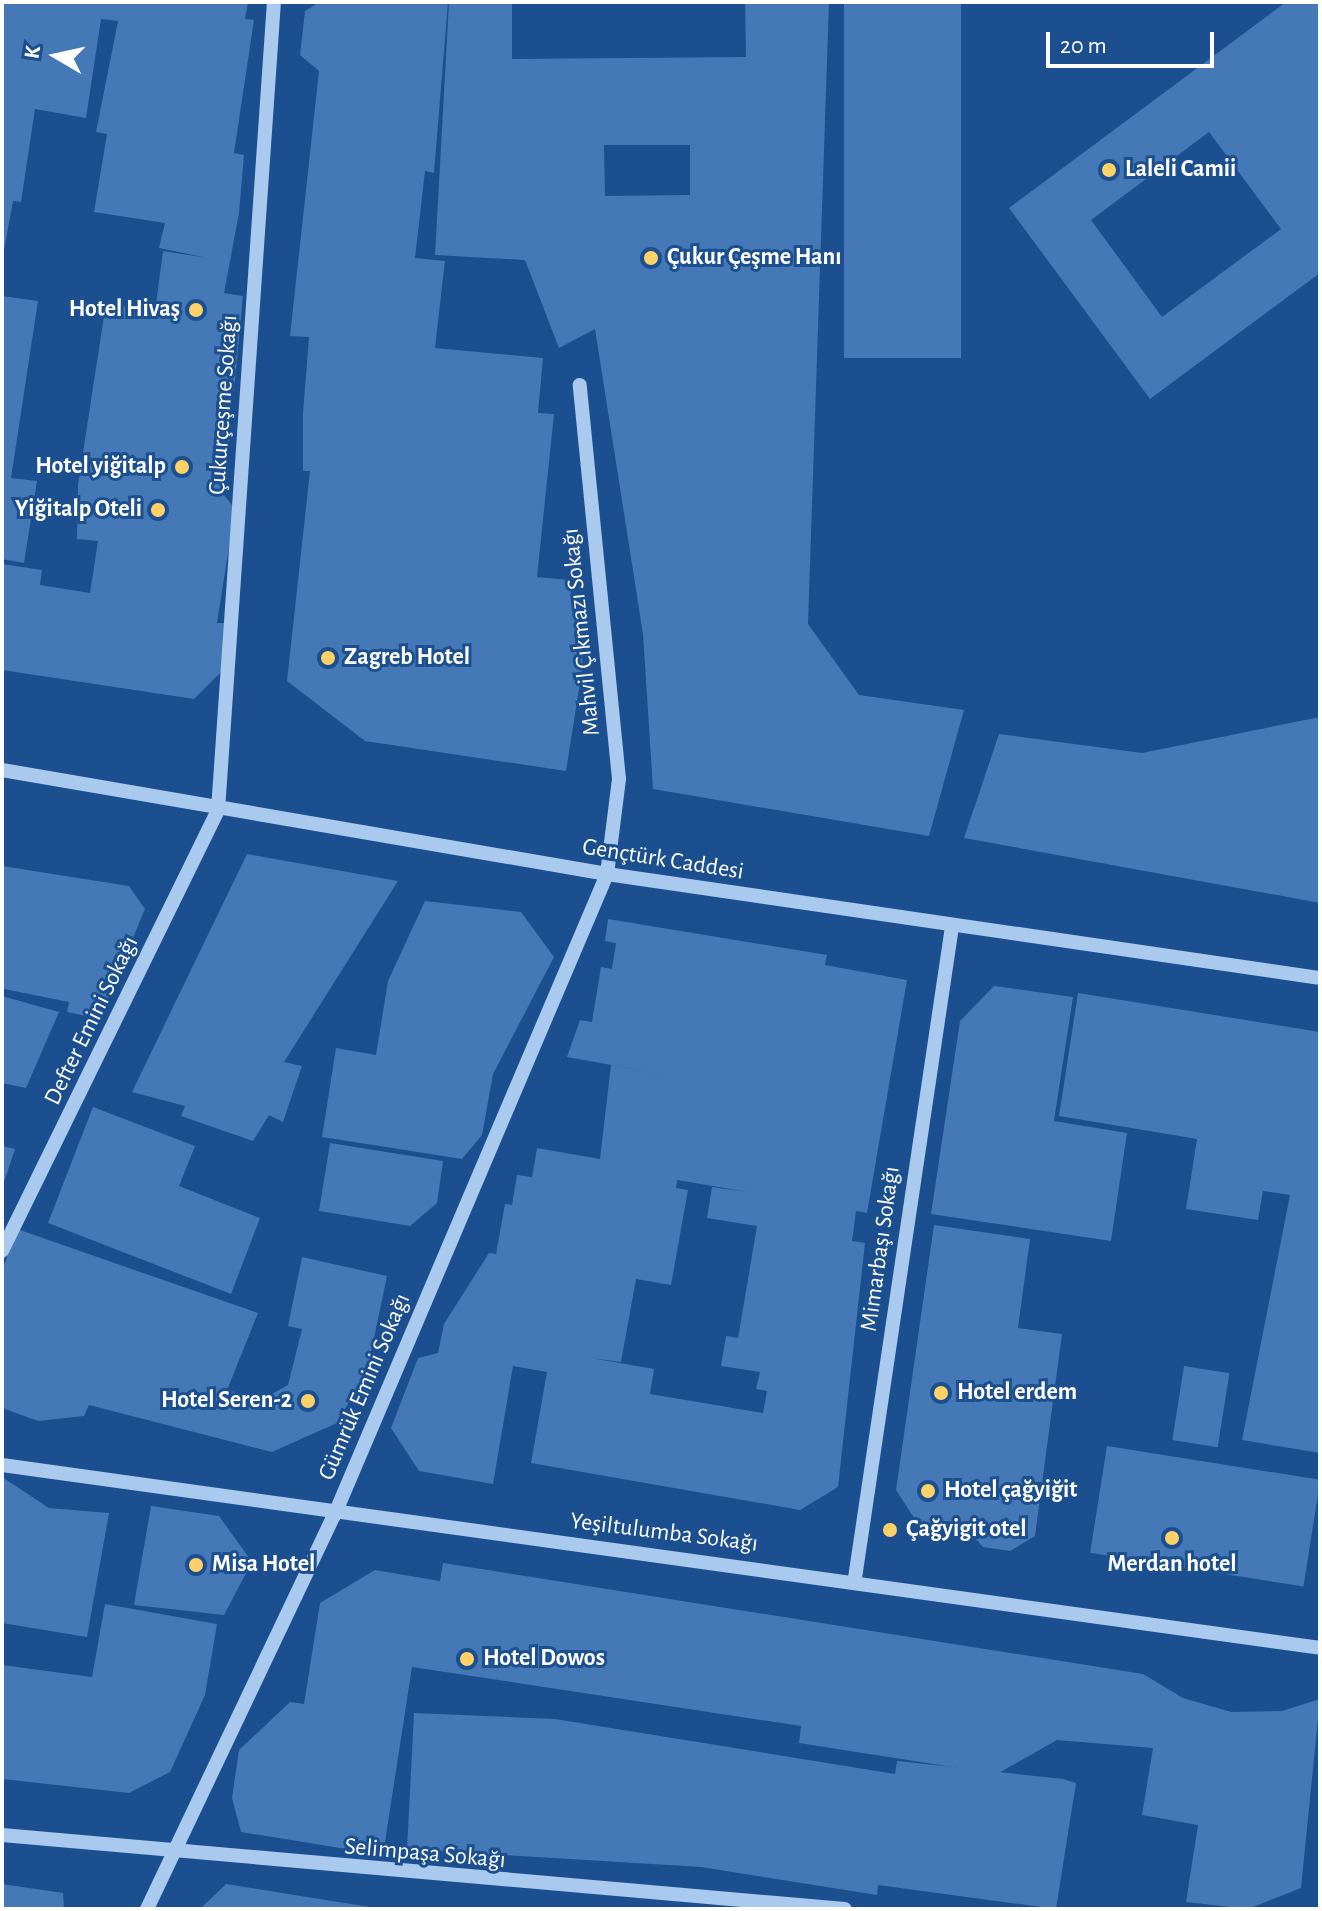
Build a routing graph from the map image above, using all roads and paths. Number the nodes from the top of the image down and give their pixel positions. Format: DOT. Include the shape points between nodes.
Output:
graph roads {
  1 [pos="274,2"];
  2 [pos="580,385"];
  3 [pos="2,770"];
  4 [pos="218,810"];
  5 [pos="607,874"];
  6 [pos="952,927"];
  7 [pos="1320,978"];
  8 [pos="2,1251"];
  9 [pos="2,1465"];
  10 [pos="334,1516"];
  11 [pos="855,1578"];
  12 [pos="1320,1648"];
  13 [pos="2,1835"];
  14 [pos="170,1855"];
  15 [pos="147,1909"];
  16 [pos="845,1909"];
  1 -- 4 [label="street, Çukurçeşme Sokağı"];
  2 -- 5 [label="street, Mahvil Çıkmazı Sokağı" via="619,779"];
  3 -- 4 [label="street, Gençtürk Caddesi"];
  4 -- 5 [label="street, Gençtürk Caddesi"];
  4 -- 8 [label="street, Defter Emini Sokağı"];
  5 -- 6 [label="street, Gençtürk Caddesi"];
  5 -- 10 [label="street, Gümrük Emini Sokağı"];
  6 -- 7 [label="street, Gençtürk Caddesi"];
  6 -- 11 [label="street, Mimarbaşı Sokağı"];
  9 -- 10 [label="street, Yeşiltulumba Sokağı"];
  10 -- 11 [label="street, Yeşiltulumba Sokağı"];
  10 -- 14 [label="street, Gümrük Emini Sokağı"];
  11 -- 12 [label="street, Yeşiltulumba Sokağı"];
  13 -- 14 [label="street, Selimpaşa Sokağı"];
  14 -- 15 [label="street, Gümrük Emini Sokağı"];
  14 -- 16 [label="street, Selimpaşa Sokağı"];
}
